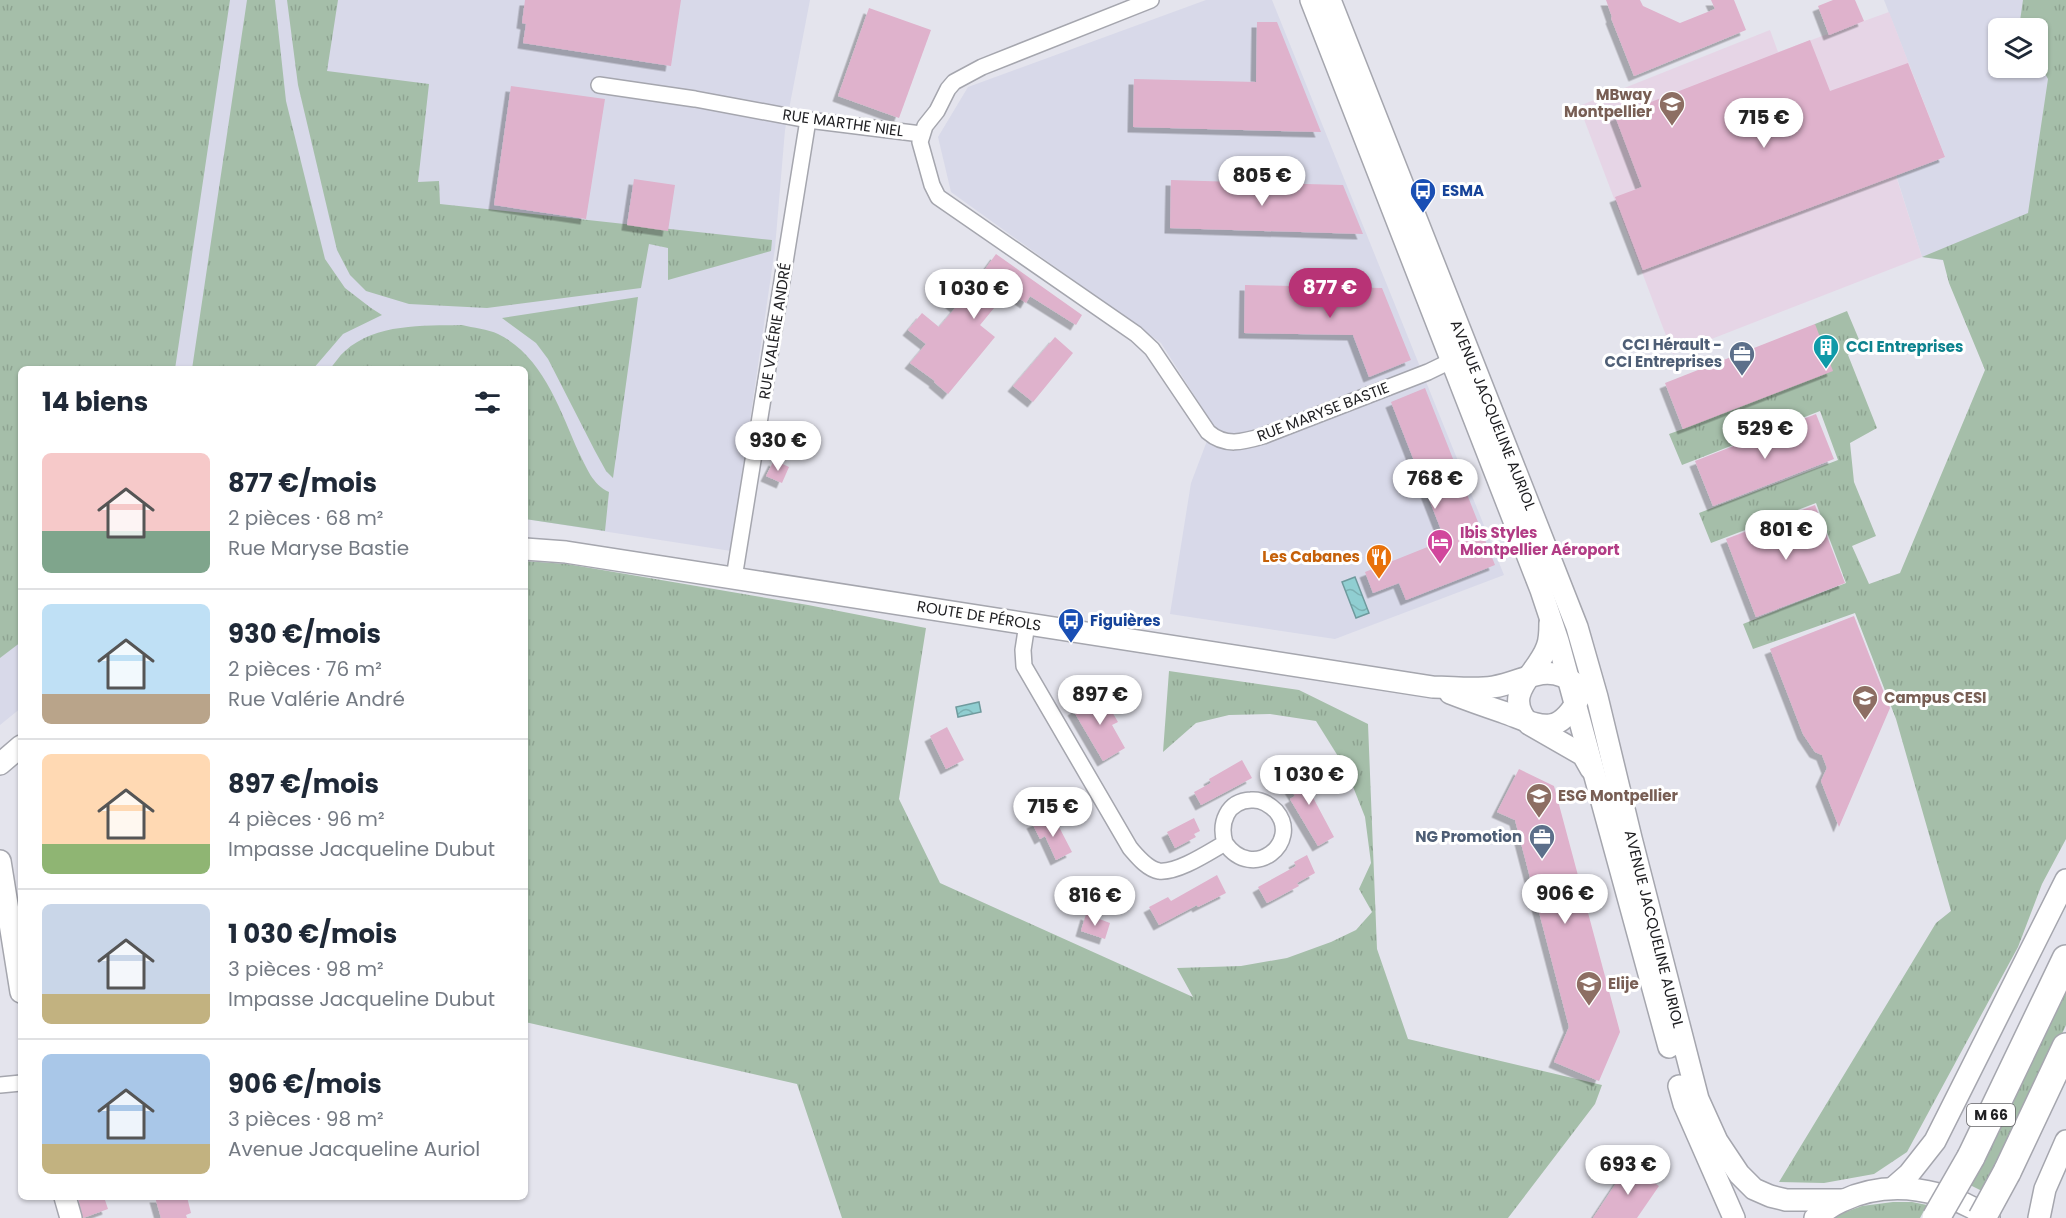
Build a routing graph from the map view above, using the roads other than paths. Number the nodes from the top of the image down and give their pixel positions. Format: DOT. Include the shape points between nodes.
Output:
graph roads {
  1 [pos="1151,0"];
  2 [pos="1311,0"];
  3 [pos="1330,0"];
  4 [pos="599,85"];
  5 [pos="808,120"];
  6 [pos="921,134"];
  7 [pos="1461,356"];
  8 [pos="528,549"];
  9 [pos="734,578"];
  10 [pos="1549,617"];
  11 [pos="1028,624"];
  12 [pos="1586,656"];
  13 [pos="1531,676"];
  14 [pos="1433,687"];
  15 [pos="1577,689"];
  16 [pos="1529,724"];
  17 [pos="18,749"];
  18 [pos="0,764"];
  19 [pos="1596,777"];
  20 [pos="1631,838"];
  21 [pos="1225,843"];
  22 [pos="0,861"];
  23 [pos="2066,880"];
  24 [pos="2066,959"];
  25 [pos="18,973"];
  26 [pos="2066,1047"];
  27 [pos="18,1083"];
  28 [pos="0,1085"];
  29 [pos="1699,1140"];
  30 [pos="2066,1141"];
  31 [pos="1893,1188"];
  32 [pos="65,1200"];
  33 [pos="1843,1200"];
  34 [pos="71,1218"];
  35 [pos="1726,1218"];
  36 [pos="1734,1218"];
  37 [pos="1815,1218"];
  38 [pos="1936,1218"];
  39 [pos="1982,1218"];
  40 [pos="1989,1218"];
  41 [pos="2039,1218"];
  1 -- 6 [label="street, RUE MARTHE NIEL" via="959,78"];
  2 -- 7 [label="main road, AVENUE JACQUELINE AURIOL" via="1403,236"];
  3 -- 7 [label="main road, AVENUE JACQUELINE AURIOL"];
  4 -- 5 [label="street, RUE MARTHE NIEL"];
  5 -- 6 [label="street, RUE MARTHE NIEL"];
  5 -- 9 [label="street, RUE VALÉRIE ANDRÉ"];
  6 -- 7 [label="street, RUE MARYSE BASTIE" via="924,164 938,197 1136,334 1152,349 1216,440 1247,441 1263,436"];
  7 -- 10 [label="main road, AVENUE JACQUELINE AURIOL"];
  7 -- 12 [label="main road, AVENUE JACQUELINE AURIOL" via="1574,619"];
  8 -- 9 [label="main road, ROUTE DE PÉROLS"];
  9 -- 11 [label="main road, ROUTE DE PÉROLS"];
  10 -- 13 [label="main road" via="1547,647"];
  10 -- 15 [label="main road, AVENUE JACQUELINE AURIOL"];
  11 -- 14 [label="main road, ROUTE DE PÉROLS"];
  11 -- 21 [label="street" via="1024,666 1130,848 1157,871 1172,870"];
  12 -- 15 [label="main road"];
  12 -- 20 [label="main road, AVENUE JACQUELINE AURIOL"];
  13 -- 14 [label="main road, ROUTE DE PÉROLS" via="1495,687"];
  13 -- 15 [label="main road" via="1550,673"];
  13 -- 16 [label="main road" via="1518,698 1521,713"];
  14 -- 16 [label="main road, ROUTE DE PÉROLS"];
  15 -- 16 [label="main road" via="1567,716 1545,726"];
  15 -- 19 [label="main road, AVENUE JACQUELINE AURIOL"];
  15 -- 20 [label="main road" via="1592,714 1623,823"];
  16 -- 19 [label="main road, ROUTE DE PÉROLS" via="1583,755"];
  17 -- 18 [label="main road"];
  19 -- 29 [label="main road, AVENUE JACQUELINE AURIOL" via="1684,1104"];
  20 -- 33 [label="main road, AVENUE JACQUELINE AURIOL" via="1698,1099 1717,1141 1754,1189 1786,1200"];
  21 -- 21 [label="street" via="1238,857 1266,857 1280,843 1279,815 1263,802 1243,801 1234,806 1223,823"];
  22 -- 25 [label="main road"];
  23 -- 31 [label="main road, M 66" via="1935,1141"];
  24 -- 38 [label="highway, M 66, bridge" via="1971,1157"];
  26 -- 39 [label="highway, M 66, bridge"];
  27 -- 28 [label="street"];
  29 -- 35 [label="main road"];
  29 -- 36 [label="main road, AVENUE JACQUELINE AURIOL"];
  30 -- 41 [label="main road" via="2045,1189"];
  31 -- 33 [label="main road"];
  31 -- 40 [label="main road" via="1950,1197"];
  32 -- 34 [label="main road"];
  33 -- 37 [label="main road"];
}
